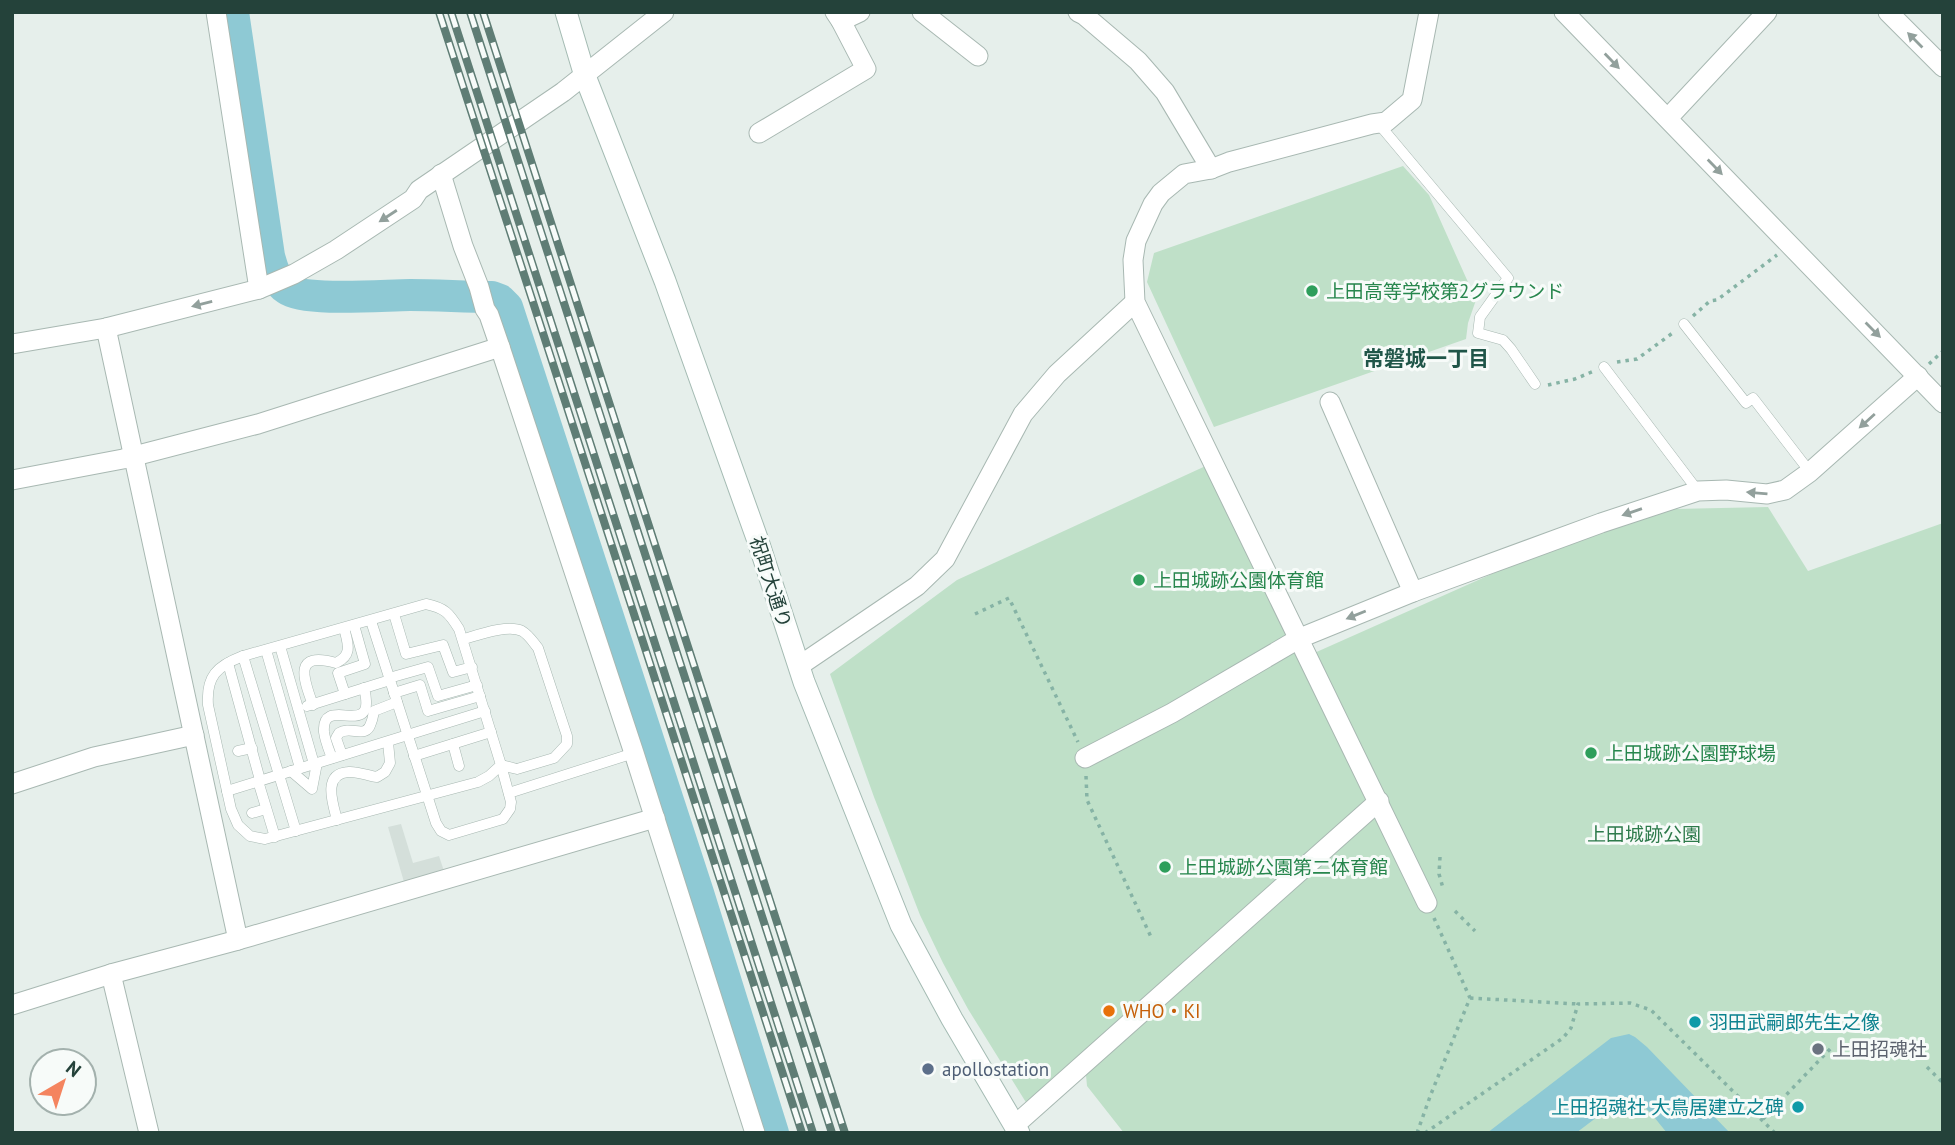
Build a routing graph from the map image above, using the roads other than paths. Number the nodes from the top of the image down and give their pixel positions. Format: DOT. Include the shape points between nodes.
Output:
graph roads {
  1 [pos="216,12"];
  2 [pos="566,12"];
  3 [pos="664,12"];
  4 [pos="860,12"];
  5 [pos="922,12"];
  6 [pos="1078,12"];
  7 [pos="1429,12"];
  8 [pos="1564,12"];
  9 [pos="1767,12"];
  10 [pos="1888,12"];
  11 [pos="838,17"];
  12 [pos="978,56"];
  13 [pos="1943,67"];
  14 [pos="585,76"];
  15 [pos="1668,118"];
  16 [pos="1377,123"];
  17 [pos="759,133"];
  18 [pos="1211,169"];
  19 [pos="441,174"];
  20 [pos="264,288"];
  21 [pos="1135,302"];
  22 [pos="1684,324"];
  23 [pos="106,328"];
  24 [pos="12,345"];
  25 [pos="500,347"];
  26 [pos="1604,367"];
  27 [pos="1918,376"];
  28 [pos="1535,384"];
  29 [pos="1330,402"];
  30 [pos="1943,403"];
  31 [pos="133,456"];
  32 [pos="1810,472"];
  33 [pos="12,480"];
  34 [pos="1698,491"];
  35 [pos="1413,592"];
  36 [pos="394,614"];
  37 [pos="371,621"];
  38 [pos="349,627"];
  39 [pos="1300,638"];
  40 [pos="464,639"];
  41 [pos="280,646"];
  42 [pos="266,650"];
  43 [pos="243,656"];
  44 [pos="228,663"];
  45 [pos="799,666"];
  46 [pos="472,667"];
  47 [pos="390,679"];
  48 [pos="477,685"];
  49 [pos="364,688"];
  50 [pos="345,694"];
  51 [pos="480,696"];
  52 [pos="396,697"];
  53 [pos="313,705"];
  54 [pos="241,708"];
  55 [pos="299,709"];
  56 [pos="228,711"];
  57 [pos="485,712"];
  58 [pos="491,732"];
  59 [pos="194,735"];
  60 [pos="408,735"];
  61 [pos="388,742"];
  62 [pos="453,744"];
  63 [pos="252,748"];
  64 [pos="238,751"];
  65 [pos="634,753"];
  66 [pos="414,755"];
  67 [pos="337,757"];
  68 [pos="1085,758"];
  69 [pos="316,763"];
  70 [pos="501,765"];
  71 [pos="459,766"];
  72 [pos="295,770"];
  73 [pos="279,775"];
  74 [pos="259,781"];
  75 [pos="12,784"];
  76 [pos="227,791"];
  77 [pos="509,793"];
  78 [pos="427,796"];
  79 [pos="1379,801"];
  80 [pos="266,809"];
  81 [pos="252,813"];
  82 [pos="655,818"];
  83 [pos="337,820"];
  84 [pos="296,831"];
  85 [pos="275,837"];
  86 [pos="1427,903"];
  87 [pos="238,940"];
  88 [pos="111,974"];
  89 [pos="12,1005"];
  90 [pos="1017,1129"];
  91 [pos="149,1133"];
  92 [pos="755,1133"];
  1 -- 20 [label="street"];
  2 -- 14 [label="street, 祝町大通り"];
  3 -- 14 [label="street"];
  4 -- 11 [label="street"];
  5 -- 12 [label="street"];
  6 -- 18 [label="street" via="1138,61 1165,92"];
  7 -- 16 [label="street" via="1412,100 1386,122"];
  8 -- 15 [label="street, one-way"];
  9 -- 15 [label="street"];
  13 -- 10 [label="street, one-way"];
  11 -- 17 [label="street" via="866,69"];
  14 -- 19 [label="street"];
  14 -- 45 [label="street, 祝町大通り" via="674,307"];
  15 -- 27 [label="street, one-way"];
  16 -- 18 [label="street"];
  16 -- 28 [label="lane" via="1508,278 1480,317 1478,333 1503,340"];
  18 -- 21 [label="street" via="1184,174 1153,204 1136,241"];
  19 -- 20 [label="street, one-way" via="413,199 336,250"];
  19 -- 25 [label="street"];
  20 -- 23 [label="street, one-way"];
  21 -- 39 [label="street"];
  21 -- 45 [label="street" via="1057,374 1023,414 945,559 916,586"];
  22 -- 32 [label="lane" via="1746,403 1753,398"];
  23 -- 24 [label="street"];
  23 -- 31 [label="street"];
  25 -- 31 [label="street" via="307,410"];
  25 -- 65 [label="street"];
  26 -- 34 [label="lane"];
  27 -- 30 [label="street"];
  27 -- 32 [label="street, one-way"];
  29 -- 35 [label="street"];
  31 -- 33 [label="street"];
  31 -- 59 [label="street"];
  32 -- 34 [label="street, one-way" via="1785,490 1766,494"];
  34 -- 35 [label="street, one-way"];
  35 -- 39 [label="street, one-way"];
  36 -- 37 [label="lane"];
  36 -- 40 [label="lane" via="426,604 437,606 448,612"];
  36 -- 46 [label="lane" via="406,654 443,645 453,672"];
  37 -- 38 [label="lane"];
  37 -- 47 [label="lane"];
  38 -- 41 [label="lane"];
  38 -- 50 [label="lane" via="365,664 338,673"];
  38 -- 53 [label="lane" via="349,648 343,660 317,659 307,664 303,677"];
  39 -- 68 [label="street"];
  39 -- 79 [label="street"];
  40 -- 46 [label="lane"];
  40 -- 70 [label="lane" via="506,628 519,629 530,637 538,648 567,736 567,744 554,758 517,769"];
  41 -- 42 [label="lane"];
  41 -- 55 [label="lane"];
  42 -- 43 [label="lane"];
  42 -- 72 [label="lane"];
  43 -- 44 [label="lane"];
  43 -- 73 [label="lane"];
  44 -- 54 [label="lane"];
  44 -- 76 [label="lane" via="215,672 207,691"];
  45 -- 90 [label="street, 祝町大通り" via="901,925"];
  46 -- 48 [label="lane"];
  47 -- 48 [label="lane" via="428,667 438,696"];
  47 -- 49 [label="lane"];
  47 -- 52 [label="lane"];
  48 -- 51 [label="lane"];
  49 -- 50 [label="lane"];
  49 -- 67 [label="lane" via="368,703 362,713 333,715 324,725"];
  50 -- 53 [label="lane"];
  51 -- 52 [label="lane" via="428,711 420,685"];
  51 -- 57 [label="lane"];
  52 -- 60 [label="lane"];
  52 -- 67 [label="lane" via="374,710 364,731 339,733"];
  53 -- 55 [label="lane"];
  54 -- 56 [label="lane"];
  54 -- 63 [label="lane"];
  55 -- 69 [label="lane"];
  57 -- 58 [label="lane"];
  57 -- 60 [label="lane"];
  58 -- 62 [label="lane"];
  58 -- 70 [label="lane"];
  59 -- 75 [label="street" via="94,757"];
  59 -- 87 [label="street"];
  60 -- 61 [label="lane"];
  60 -- 66 [label="lane"];
  61 -- 67 [label="lane"];
  61 -- 83 [label="lane" via="390,763 385,772 377,777 349,772 335,779 330,795"];
  62 -- 66 [label="lane"];
  62 -- 71 [label="lane"];
  63 -- 64 [label="lane"];
  63 -- 74 [label="lane"];
  65 -- 77 [label="lane"];
  65 -- 82 [label="street"];
  66 -- 78 [label="lane"];
  67 -- 69 [label="lane"];
  69 -- 72 [label="lane"];
  69 -- 72 [label="lane" via="312,789"];
  70 -- 77 [label="lane"];
  70 -- 78 [label="lane" via="478,782"];
  72 -- 73 [label="lane"];
  73 -- 74 [label="lane"];
  73 -- 84 [label="lane"];
  74 -- 76 [label="lane"];
  74 -- 80 [label="lane"];
  76 -- 85 [label="lane" via="238,825 250,836"];
  77 -- 78 [label="lane" via="510,809 503,819 449,835 436,823"];
  78 -- 83 [label="lane"];
  79 -- 86 [label="street"];
  79 -- 90 [label="street"];
  80 -- 81 [label="lane"];
  80 -- 85 [label="lane"];
  82 -- 87 [label="street"];
  82 -- 92 [label="street"];
  83 -- 84 [label="lane"];
  84 -- 85 [label="lane"];
  87 -- 88 [label="street"];
  88 -- 89 [label="street"];
  88 -- 91 [label="street"];
}
